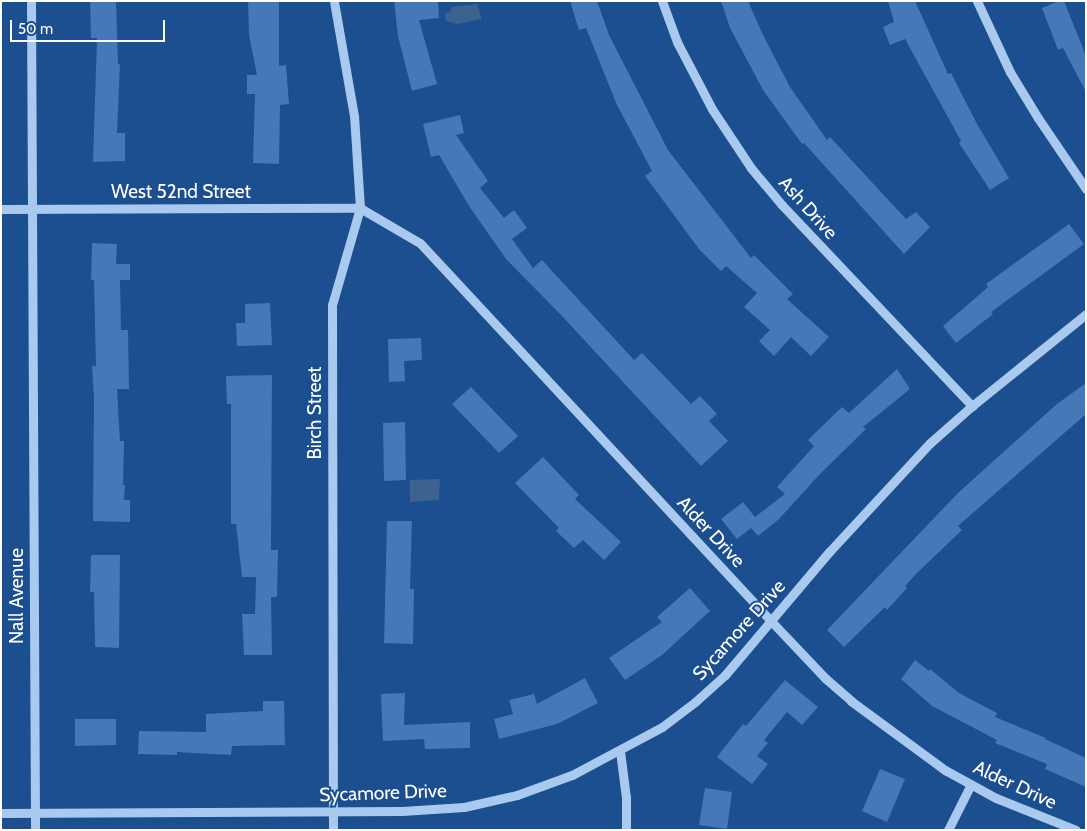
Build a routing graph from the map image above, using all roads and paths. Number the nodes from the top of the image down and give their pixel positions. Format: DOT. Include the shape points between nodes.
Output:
graph roads {
  1 [pos="31,1"];
  2 [pos="334,1"];
  3 [pos="662,1"];
  4 [pos="977,1"];
  5 [pos="1086,189"];
  6 [pos="360,208"];
  7 [pos="1,209"];
  8 [pos="31,209"];
  9 [pos="1086,314"];
  10 [pos="972,406"];
  11 [pos="771,621"];
  12 [pos="620,751"];
  13 [pos="971,784"];
  14 [pos="333,812"];
  15 [pos="1,813"];
  16 [pos="35,813"];
  17 [pos="35,830"];
  18 [pos="333,830"];
  19 [pos="626,830"];
  20 [pos="948,830"];
  21 [pos="1076,830"];
  1 -- 8 [label="street, Nall Avenue"];
  2 -- 6 [label="street, Birch Street" via="354,116"];
  3 -- 10 [label="street, Ash Drive" via="677,42 712,109 751,168 782,206"];
  4 -- 5 [label="street" via="1015,79"];
  6 -- 8 [label="street, West 52nd Street"];
  6 -- 11 [label="street, Alder Drive" via="420,243"];
  6 -- 14 [label="street, Birch Street" via="332,305"];
  7 -- 8 [label="street, West 52nd Street"];
  8 -- 16 [label="street, Nall Avenue"];
  9 -- 10 [label="street, Sycamore Drive"];
  10 -- 11 [label="street, Sycamore Drive" via="930,443 880,495"];
  11 -- 12 [label="street, Sycamore Drive" via="725,675 695,702 662,727"];
  11 -- 13 [label="street, Alder Drive" via="851,701 915,750"];
  12 -- 14 [label="street, Sycamore Drive" via="572,775 526,792 464,807"];
  12 -- 19 [label="street"];
  13 -- 20 [label="street"];
  13 -- 21 [label="street, Alder Drive" via="1026,811"];
  14 -- 16 [label="street, Sycamore Drive"];
  14 -- 18 [label="street, Birch Street"];
  15 -- 16 [label="street, Sycamore Drive"];
  16 -- 17 [label="street, Nall Avenue"];
}
